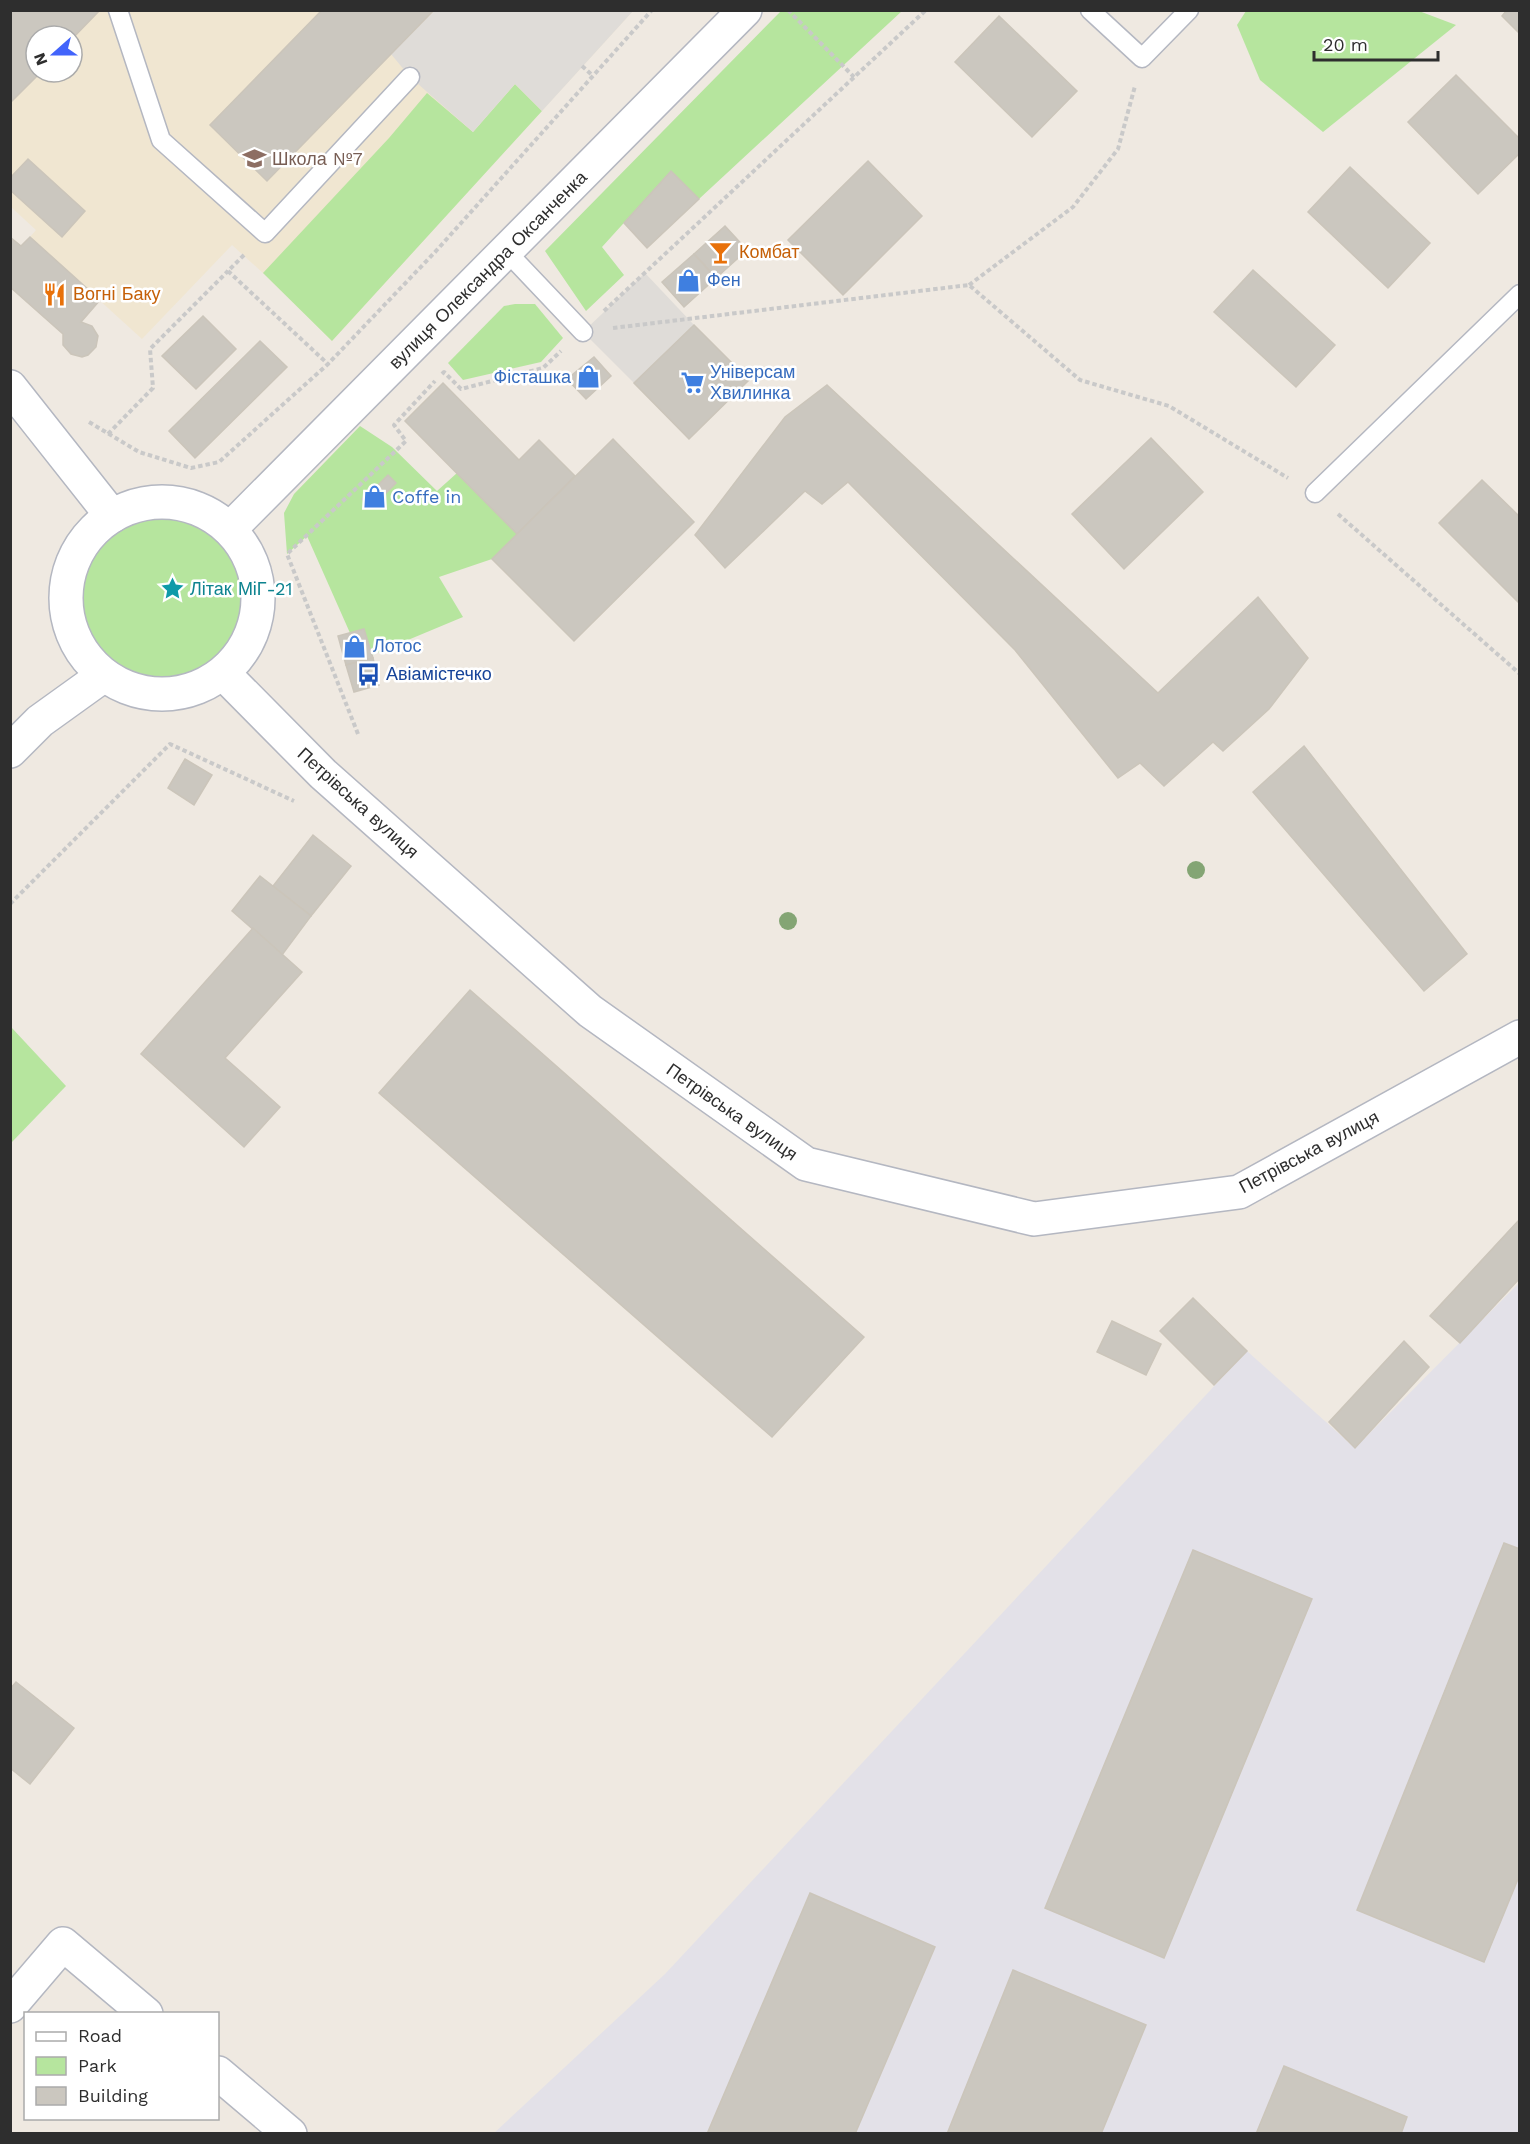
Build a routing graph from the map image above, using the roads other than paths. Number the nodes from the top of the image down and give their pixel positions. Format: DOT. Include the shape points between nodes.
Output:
graph roads {
  1 [pos="118,10"];
  2 [pos="745,10"];
  3 [pos="1090,10"];
  4 [pos="1189,10"];
  5 [pos="410,77"];
  6 [pos="507,252"];
  7 [pos="1520,294"];
  8 [pos="583,332"];
  9 [pos="10,387"];
  10 [pos="1315,494"];
  11 [pos="112,516"];
  12 [pos="230,529"];
  13 [pos="224,673"];
  14 [pos="104,675"];
  15 [pos="10,751"];
  16 [pos="1520,1036"];
  17 [pos="10,2006"];
  18 [pos="145,2012"];
  19 [pos="219,2074"];
  20 [pos="290,2133"];
  1 -- 5 [label="lane" via="161,140 265,233"];
  2 -- 6 [label="street, вулиця Олександра Оксанченка"];
  3 -- 4 [label="lane" via="1142,58"];
  6 -- 8 [label="lane"];
  6 -- 12 [label="street, вулиця Олександра Оксанченка"];
  7 -- 10 [label="lane"];
  9 -- 11 [label="street"];
  11 -- 12 [label="street" via="141,504 172,502 203,511"];
  11 -- 14 [label="street" via="88,536 72,563 66,593 70,625 83,653"];
  12 -- 13 [label="street" via="249,555 258,586 257,619 244,649"];
  13 -- 14 [label="street" via="195,689 164,695 133,690"];
  13 -- 16 [label="street, Петрівська вулиця" via="323,774 590,1011 806,1164 1034,1219 1239,1192"];
  14 -- 15 [label="street" via="40,721"];
  17 -- 18 [label="street" via="63,1944"];
  19 -- 20 [label="street"];
}
